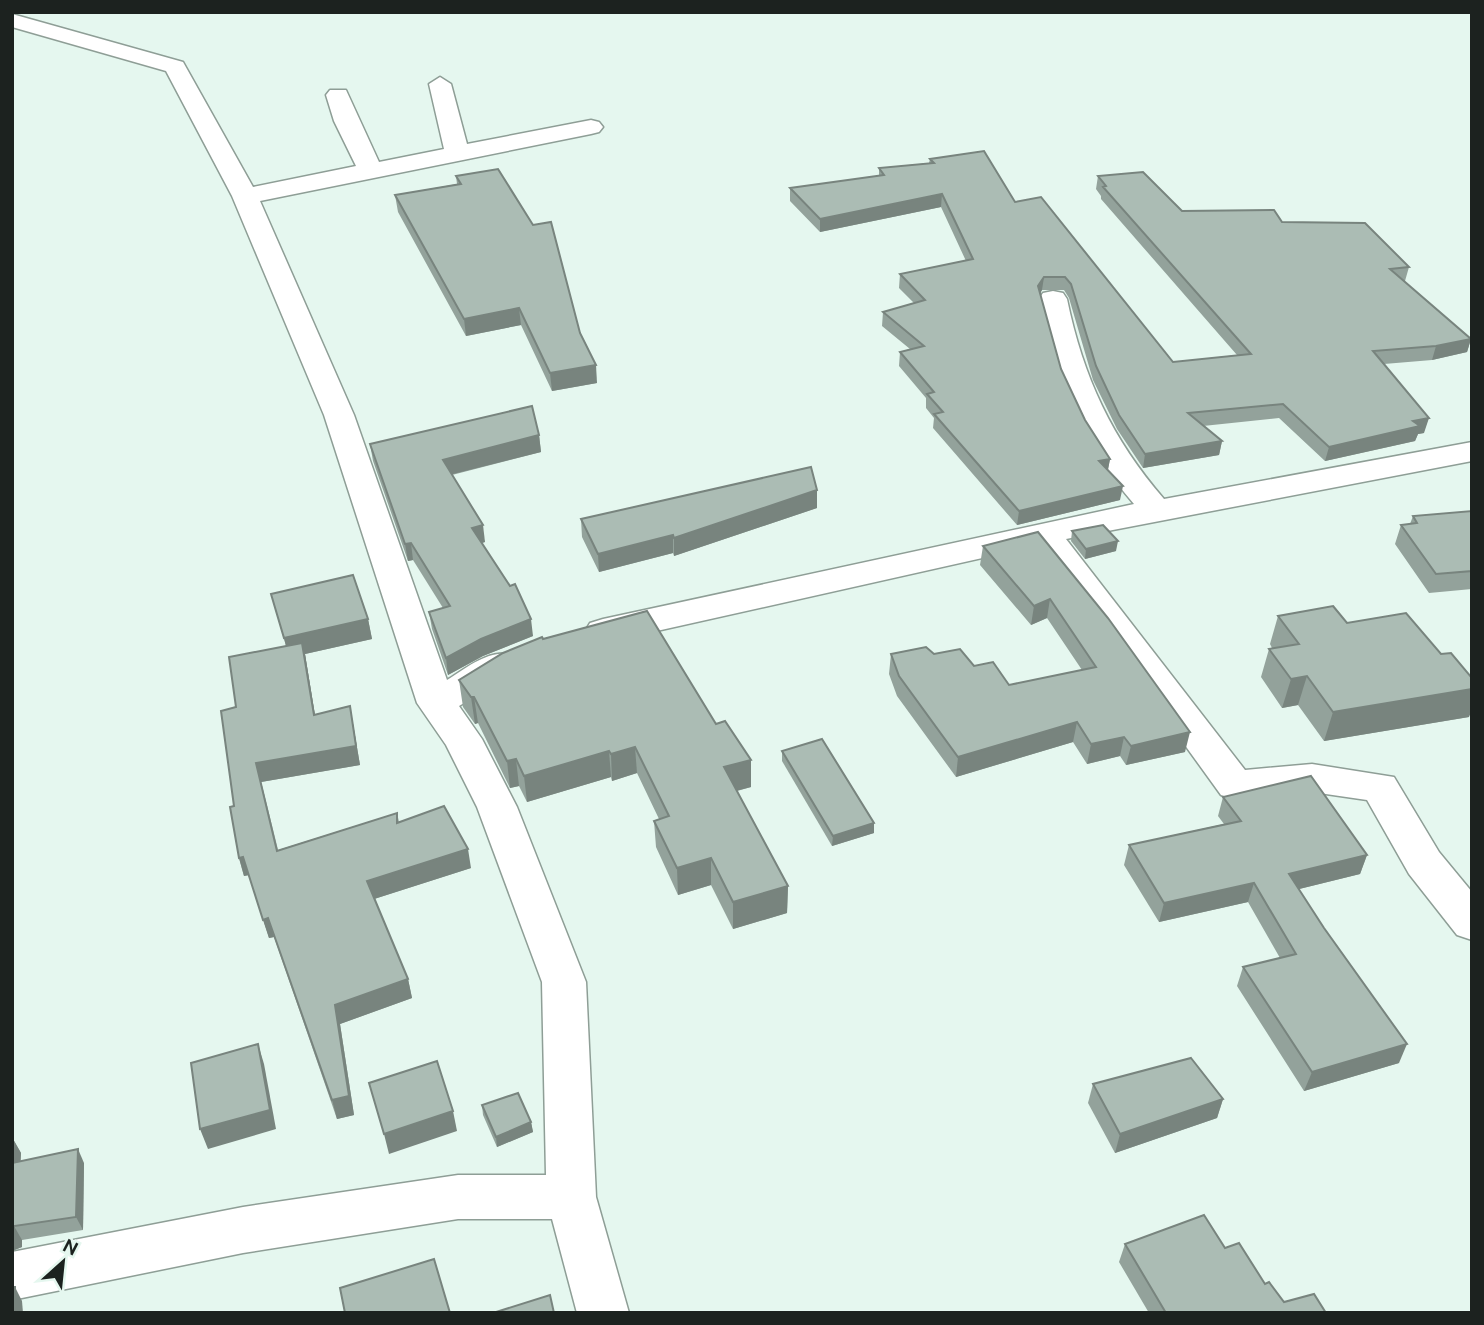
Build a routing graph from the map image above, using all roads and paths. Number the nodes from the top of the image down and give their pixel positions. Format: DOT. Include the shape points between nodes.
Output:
graph roads {
  1 [pos="12,20"];
  2 [pos="440,84"];
  3 [pos="338,95"];
  4 [pos="591,127"];
  5 [pos="458,155"];
  6 [pos="372,173"];
  7 [pos="245,196"];
  8 [pos="1053,299"];
  9 [pos="1472,451"];
  10 [pos="1156,510"];
  11 [pos="1044,534"];
  12 [pos="570,639"];
  13 [pos="536,650"];
  14 [pos="436,703"];
  15 [pos="1472,923"];
  16 [pos="570,1196"];
  17 [pos="12,1276"];
  18 [pos="603,1313"];
  1 -- 7 [label="street" via="175,66"];
  2 -- 5 [label="street"];
  3 -- 6 [label="street"];
  4 -- 5 [label="street"];
  5 -- 6 [label="street"];
  6 -- 7 [label="street"];
  7 -- 14 [label="street" via="339,415"];
  8 -- 10 [label="street" via="1080,390 1096,425 1119,465"];
  9 -- 10 [label="street"];
  10 -- 11 [label="street"];
  11 -- 12 [label="street"];
  11 -- 15 [label="street" via="1235,785 1312,778 1380,787 1424,863"];
  13 -- 14 [label="street" via="492,668"];
  14 -- 16 [label="street" via="463,739 496,807 564,982"];
  16 -- 17 [label="street" via="458,1197 243,1230"];
  16 -- 18 [label="street"];
}
